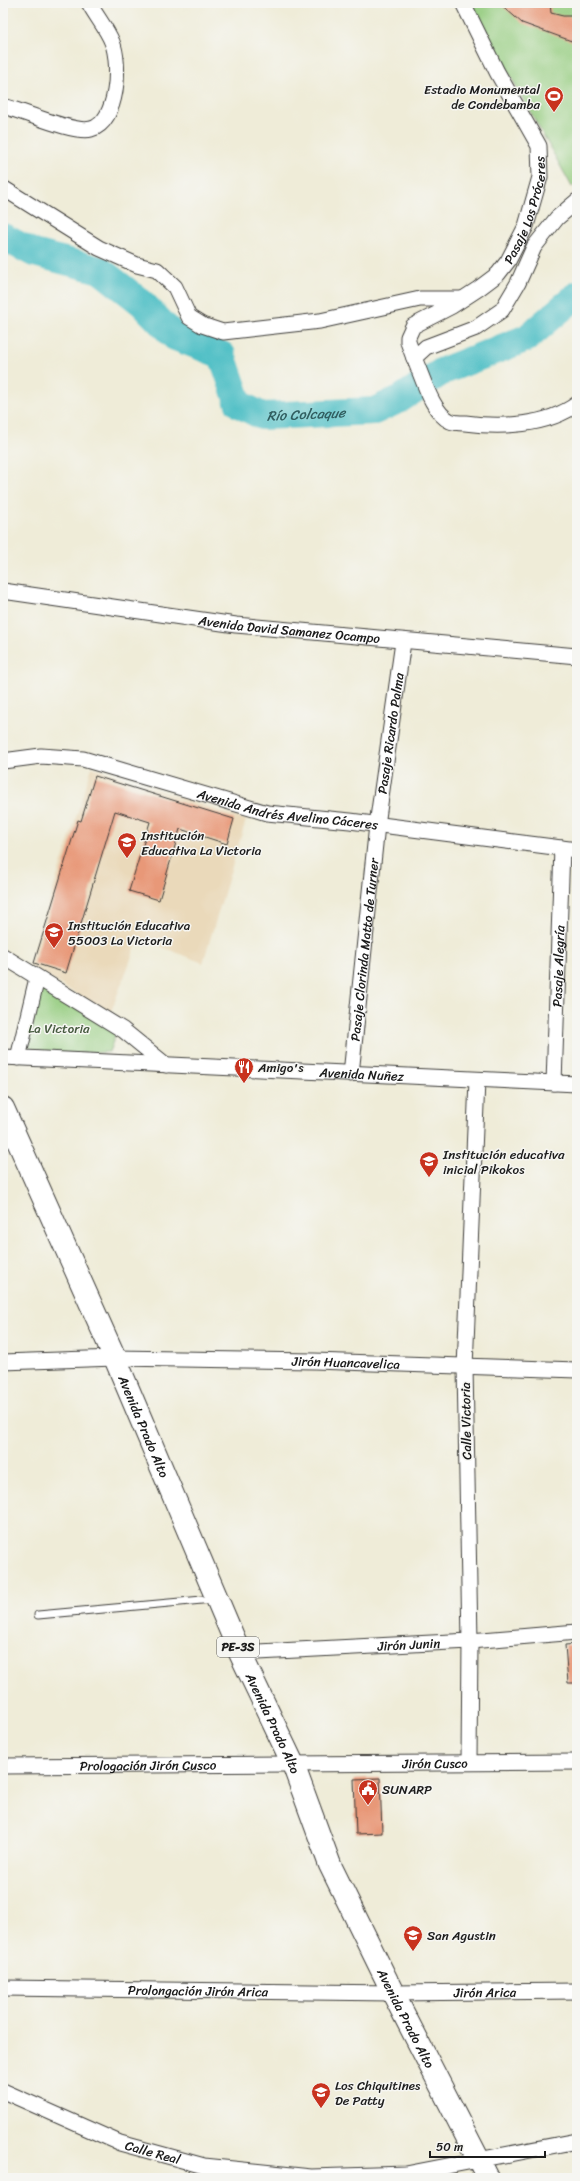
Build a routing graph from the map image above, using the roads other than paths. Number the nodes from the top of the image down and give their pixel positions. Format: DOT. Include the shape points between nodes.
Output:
graph roads {
  1 [pos="89,3"];
  2 [pos="463,3"];
  3 [pos="3,106"];
  4 [pos="3,188"];
  5 [pos="577,201"];
  6 [pos="462,299"];
  7 [pos="416,361"];
  8 [pos="577,404"];
  9 [pos="3,591"];
  10 [pos="403,642"];
  11 [pos="577,656"];
  12 [pos="3,761"];
  13 [pos="377,825"];
  14 [pos="562,848"];
  15 [pos="577,850"];
  16 [pos="3,956"];
  17 [pos="37,978"];
  18 [pos="3,1057"];
  19 [pos="18,1058"];
  20 [pos="166,1064"];
  21 [pos="351,1074"];
  22 [pos="477,1081"];
  23 [pos="554,1083"];
  24 [pos="577,1084"];
  25 [pos="3,1108"];
  26 [pos="115,1358"];
  27 [pos="3,1362"];
  28 [pos="465,1367"];
  29 [pos="577,1370"];
  30 [pos="217,1598"];
  31 [pos="38,1615"];
  32 [pos="577,1632"];
  33 [pos="470,1641"];
  34 [pos="240,1653"];
  35 [pos="470,1762"];
  36 [pos="577,1762"];
  37 [pos="293,1764"];
  38 [pos="3,1766"];
  39 [pos="3,1988"];
  40 [pos="577,1991"];
  41 [pos="393,1993"];
  42 [pos="3,2091"];
  43 [pos="577,2141"];
  44 [pos="484,2169"];
  1 -- 3 [label="street" via="112,42 118,73 112,103 102,123 91,129 77,130"];
  2 -- 6 [label="street, Pasaje Los Próceres" via="538,146 541,163 538,189 520,240 498,274"];
  4 -- 6 [label="street" via="99,248 136,265 157,270 175,287 189,316 202,325 223,332 320,321 420,299"];
  5 -- 7 [label="street" via="557,218 534,247 518,283 502,310 476,328 426,347"];
  6 -- 7 [label="street, Pasaje Los Próceres" via="413,326 408,342"];
  7 -- 8 [label="street, Pasaje Los Próceres" via="434,405 449,421 486,426 541,420 569,410"];
  9 -- 10 [label="street, Avenida David Samanez Ocampo" via="236,625"];
  10 -- 11 [label="street, Avenida David Samanez Ocampo"];
  10 -- 13 [label="street, Pasaje Ricardo Palma"];
  12 -- 13 [label="street, Avenida Andrés Avelino Cáceres" via="42,756 83,759 268,813"];
  13 -- 14 [label="street, Avenida Andrés Avelino Cáceres"];
  13 -- 21 [label="street, Pasaje Clorinda Matto de Turner"];
  14 -- 15 [label="street, Avenida Andrés Avelino Cáceres"];
  14 -- 23 [label="street, Pasaje Alegría"];
  16 -- 17 [label="street"];
  17 -- 19 [label="street"];
  17 -- 20 [label="street" via="123,1030"];
  18 -- 19 [label="street, Avenida Nuñez"];
  19 -- 20 [label="street, Avenida Nuñez"];
  20 -- 21 [label="street, Avenida Nuñez"];
  21 -- 22 [label="street, Avenida Nuñez"];
  22 -- 23 [label="street, Avenida Nuñez"];
  22 -- 28 [label="street, Calle Victoria"];
  23 -- 24 [label="street, Avenida Nuñez"];
  25 -- 26 [label="highway, Avenida Prado Alto / PE-3S"];
  26 -- 27 [label="street, Jirón Huancavelica"];
  26 -- 28 [label="street, Jirón Huancavelica" via="314,1361"];
  26 -- 30 [label="highway, Avenida Prado Alto / PE-3S"];
  28 -- 29 [label="street, Jirón Huancavelica"];
  28 -- 33 [label="street, Calle Victoria"];
  30 -- 31 [label="lane"];
  30 -- 34 [label="highway, Avenida Prado Alto / PE-3S"];
  32 -- 33 [label="street, Jirón Junin"];
  33 -- 34 [label="street, Jirón Junin"];
  33 -- 35 [label="street, Calle Victoria"];
  34 -- 37 [label="highway, Avenida Prado Alto / PE-3S"];
  35 -- 36 [label="street, Jirón Cusco"];
  35 -- 37 [label="street, Jirón Cusco"];
  37 -- 38 [label="street, Prologación Jirón Cusco"];
  37 -- 41 [label="highway, Avenida Prado Alto / PE-3S" via="330,1865"];
  39 -- 41 [label="street, Prolongación Jirón Arica"];
  40 -- 41 [label="street, Jirón Arica"];
  41 -- 44 [label="highway, Avenida Prado Alto / PE-3S"];
  42 -- 44 [label="street, Calle Real" via="120,2143 204,2166 311,2177"];
  43 -- 44 [label="street, Calle Real"];
}
